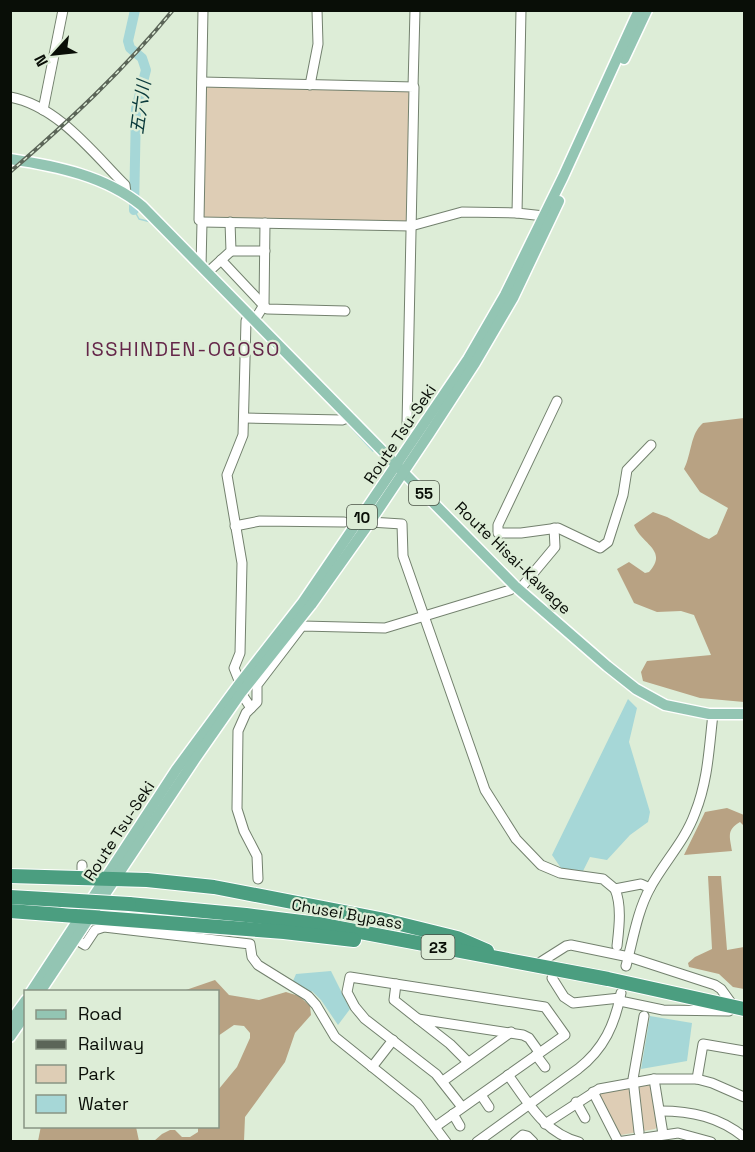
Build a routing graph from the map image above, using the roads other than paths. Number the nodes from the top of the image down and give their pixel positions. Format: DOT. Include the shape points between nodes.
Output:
graph roads {
  1 [pos="63,10"];
  2 [pos="203,10"];
  3 [pos="317,10"];
  4 [pos="415,10"];
  5 [pos="520,10"];
  6 [pos="639,10"];
  7 [pos="647,10"];
  8 [pos="202,82"];
  9 [pos="310,85"];
  10 [pos="413,87"];
  11 [pos="10,97"];
  12 [pos="43,110"];
  13 [pos="10,159"];
  14 [pos="112,172"];
  15 [pos="105,183"];
  16 [pos="127,193"];
  17 [pos="517,213"];
  18 [pos="544,216"];
  19 [pos="202,222"];
  20 [pos="230,222"];
  21 [pos="265,223"];
  22 [pos="411,226"];
  23 [pos="231,251"];
  24 [pos="265,251"];
  25 [pos="221,260"];
  26 [pos="204,270"];
  27 [pos="264,305"];
  28 [pos="345,311"];
  29 [pos="249,319"];
  30 [pos="557,401"];
  31 [pos="244,418"];
  32 [pos="346,419"];
  33 [pos="416,437"];
  34 [pos="651,446"];
  35 [pos="401,469"];
  36 [pos="344,522"];
  37 [pos="370,522"];
  38 [pos="235,526"];
  39 [pos="554,528"];
  40 [pos="517,588"];
  41 [pos="424,615"];
  42 [pos="241,688"];
  43 [pos="251,708"];
  44 [pos="713,714"];
  45 [pos="744,714"];
  46 [pos="10,876"];
  47 [pos="110,879"];
  48 [pos="258,879"];
  49 [pos="650,888"];
  50 [pos="615,889"];
  51 [pos="10,897"];
  52 [pos="10,911"];
  53 [pos="85,916"];
  54 [pos="618,935"];
  55 [pos="633,938"];
  56 [pos="75,939"];
  57 [pos="617,946"];
  58 [pos="511,961"];
  59 [pos="627,962"];
  60 [pos="535,965"];
  61 [pos="552,978"];
  62 [pos="396,984"];
  63 [pos="32,990"];
  64 [pos="41,990"];
  65 [pos="621,997"];
  66 [pos="24,1002"];
  67 [pos="739,1008"];
  68 [pos="644,1016"];
  69 [pos="24,1017"];
  70 [pos="418,1019"];
  71 [pos="10,1022"];
  72 [pos="511,1032"];
  73 [pos="564,1035"];
  74 [pos="10,1037"];
  75 [pos="393,1040"];
  76 [pos="571,1044"];
  77 [pos="744,1051"];
  78 [pos="538,1054"];
  79 [pos="468,1062"];
  80 [pos="372,1067"];
  81 [pos="545,1067"];
  82 [pos="508,1075"];
  83 [pos="654,1079"];
  84 [pos="698,1079"];
  85 [pos="442,1081"];
  86 [pos="633,1082"];
  87 [pos="593,1092"];
  88 [pos="481,1095"];
  89 [pos="744,1098"];
  90 [pos="576,1102"];
  91 [pos="529,1104"];
  92 [pos="489,1106"];
  93 [pos="462,1107"];
  94 [pos="660,1111"];
  95 [pos="453,1114"];
  96 [pos="585,1118"];
  97 [pos="545,1124"];
  98 [pos="460,1126"];
  99 [pos="435,1127"];
  100 [pos="639,1132"];
  101 [pos="663,1134"];
  102 [pos="744,1137"];
  103 [pos="575,1141"];
  104 [pos="618,1141"];
  105 [pos="446,1142"];
  106 [pos="477,1142"];
  107 [pos="514,1142"];
  108 [pos="533,1142"];
  109 [pos="711,1142"];
  1 -- 12 [label="street"];
  2 -- 8 [label="street"];
  3 -- 9 [label="street" via="318,44"];
  4 -- 10 [label="street"];
  5 -- 17 [label="street"];
  6 -- 18 [label="main road, Route Tsu-Seki / 10"];
  7 -- 35 [label="main road, Route Tsu-Seki / 10" via="513,298 475,363"];
  8 -- 9 [label="street"];
  8 -- 19 [label="street"];
  9 -- 10 [label="street"];
  10 -- 22 [label="street"];
  11 -- 12 [label="street"];
  12 -- 14 [label="street"];
  13 -- 15 [label="main road, Route Hisai-Kawage / 55"];
  14 -- 15 [label="street"];
  14 -- 16 [label="street" via="125,185"];
  15 -- 16 [label="main road, Route Hisai-Kawage / 55"];
  16 -- 26 [label="main road, Route Hisai-Kawage / 55"];
  17 -- 18 [label="street"];
  17 -- 22 [label="street" via="462,212"];
  18 -- 33 [label="main road, Route Tsu-Seki / 10" via="505,296"];
  19 -- 20 [label="street"];
  19 -- 26 [label="street"];
  20 -- 21 [label="street"];
  20 -- 23 [label="street"];
  21 -- 22 [label="street"];
  21 -- 24 [label="street"];
  22 -- 33 [label="street" via="407,425"];
  23 -- 24 [label="street"];
  23 -- 25 [label="street"];
  24 -- 27 [label="street"];
  25 -- 26 [label="street"];
  25 -- 27 [label="street"];
  26 -- 29 [label="main road, Route Hisai-Kawage / 55"];
  27 -- 28 [label="street" via="267,309"];
  27 -- 29 [label="street"];
  29 -- 31 [label="street"];
  29 -- 32 [label="main road, Route Hisai-Kawage / 55"];
  30 -- 39 [label="street" via="496,533"];
  31 -- 32 [label="street"];
  31 -- 38 [label="street" via="243,435 227,475"];
  32 -- 35 [label="main road, Route Hisai-Kawage / 55"];
  33 -- 35 [label="main road, Route Tsu-Seki / 10"];
  34 -- 39 [label="street" via="627,470 618,513 605,546 600,548"];
  35 -- 37 [label="main road, Route Tsu-Seki / 10"];
  35 -- 40 [label="main road, Route Hisai-Kawage / 55"];
  35 -- 42 [label="main road, Route Tsu-Seki / 10"];
  36 -- 38 [label="street" via="260,521"];
  37 -- 41 [label="street" via="402,524 401,549"];
  37 -- 42 [label="main road, Route Tsu-Seki / 10" via="311,605"];
  38 -- 42 [label="street" via="242,586 240,653 234,668"];
  39 -- 40 [label="street" via="555,547"];
  40 -- 41 [label="street"];
  40 -- 44 [label="main road, Route Hisai-Kawage / 55" via="636,689 665,705"];
  41 -- 43 [label="street" via="385,628 302,626 257,685 257,702"];
  41 -- 50 [label="street" via="485,790 516,839 548,868 598,877"];
  42 -- 43 [label="street"];
  42 -- 47 [label="main road, Route Tsu-Seki / 10" via="176,770"];
  43 -- 48 [label="street" via="238,731 237,809 257,856"];
  44 -- 45 [label="main road, Route Hisai-Kawage / 55"];
  44 -- 49 [label="street" via="698,806 681,841"];
  46 -- 47 [label="highway" via="82,871"];
  47 -- 53 [label="main road, Route Tsu-Seki / 10"];
  47 -- 58 [label="highway" via="214,887 380,919 457,938"];
  49 -- 50 [label="street" via="642,884"];
  49 -- 55 [label="street"];
  50 -- 54 [label="street"];
  51 -- 58 [label="highway, Chusei Bypass / 23, bridge" via="129,904 318,924"];
  52 -- 53 [label="highway"];
  53 -- 56 [label="main road, Route Tsu-Seki / 10"];
  53 -- 58 [label="highway" via="318,935"];
  53 -- 63 [label="main road, Route Tsu-Seki / 10"];
  54 -- 55 [label="street"];
  54 -- 57 [label="street"];
  55 -- 59 [label="street"];
  56 -- 64 [label="main road, Route Tsu-Seki / 10"];
  56 -- 80 [label="street" via="85,945 95,930 104,927 250,944 258,965 304,992 335,1037"];
  58 -- 60 [label="highway, Chusei Bypass / 23"];
  59 -- 60 [label="street" via="571,945"];
  59 -- 67 [label="street" via="716,985"];
  60 -- 67 [label="highway, Chusei Bypass / 23"];
  61 -- 65 [label="street" via="564,997 573,1003"];
  62 -- 70 [label="street" via="394,1000"];
  62 -- 73 [label="street" via="545,1007"];
  62 -- 75 [label="street" via="350,977 347,992 365,1019"];
  65 -- 67 [label="street" via="663,1010"];
  65 -- 91 [label="street" via="610,1031 592,1057"];
  66 -- 71 [label="main road"];
  68 -- 86 [label="street"];
  69 -- 74 [label="main road"];
  70 -- 72 [label="street"];
  70 -- 79 [label="street"];
  72 -- 78 [label="street" via="526,1036"];
  72 -- 79 [label="street"];
  73 -- 76 [label="street"];
  73 -- 78 [label="street"];
  75 -- 80 [label="street"];
  75 -- 85 [label="street"];
  77 -- 84 [label="street" via="703,1044"];
  78 -- 81 [label="street"];
  78 -- 82 [label="street"];
  79 -- 85 [label="street"];
  80 -- 99 [label="street" via="417,1103"];
  82 -- 88 [label="street"];
  82 -- 91 [label="street"];
  83 -- 84 [label="street"];
  83 -- 86 [label="street"];
  83 -- 94 [label="street"];
  84 -- 89 [label="street"];
  85 -- 93 [label="street"];
  86 -- 87 [label="street"];
  86 -- 100 [label="street"];
  87 -- 90 [label="street"];
  87 -- 104 [label="street"];
  88 -- 92 [label="street"];
  88 -- 93 [label="street"];
  90 -- 96 [label="street"];
  90 -- 97 [label="street"];
  91 -- 97 [label="street"];
  91 -- 106 [label="street"];
  93 -- 95 [label="street"];
  94 -- 101 [label="street"];
  94 -- 102 [label="street" via="702,1114"];
  95 -- 98 [label="street"];
  95 -- 99 [label="street"];
  97 -- 103 [label="street"];
  99 -- 105 [label="street"];
  101 -- 104 [label="street"];
  101 -- 109 [label="street" via="686,1134"];
  107 -- 108 [label="street" via="523,1136"];
}
